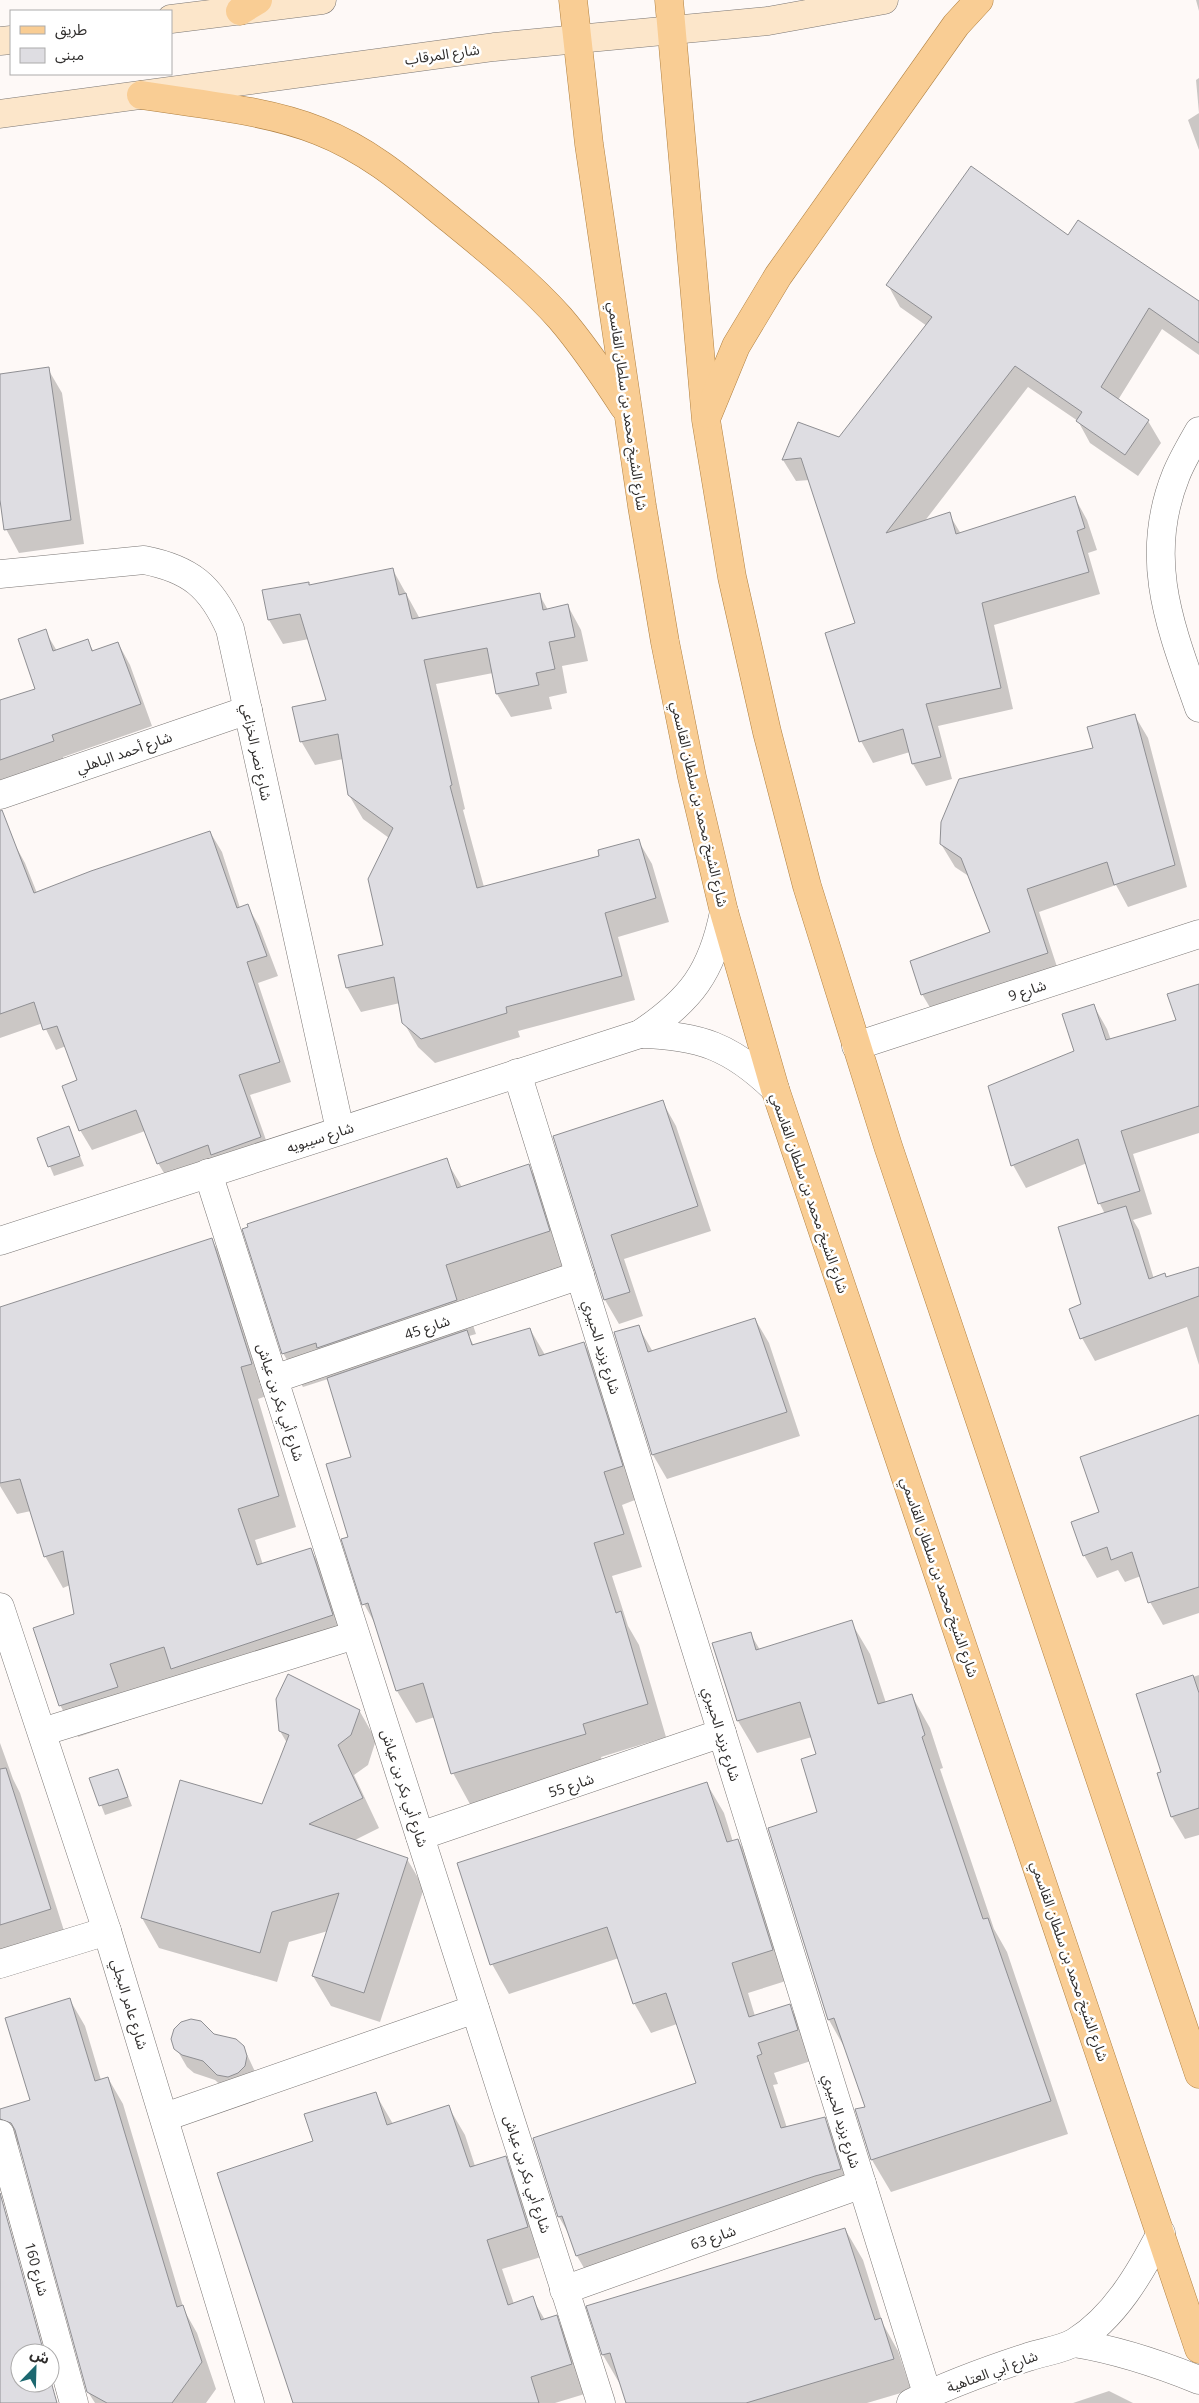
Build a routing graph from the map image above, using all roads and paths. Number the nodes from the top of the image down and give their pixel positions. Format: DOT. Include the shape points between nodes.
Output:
graph roads {
  1 [pos="322,0"];
  2 [pos="573,0"];
  3 [pos="669,0"];
  4 [pos="884,0"];
  5 [pos="979,0"];
  6 [pos="249,5"];
  7 [pos="172,19"];
  8 [pos="672,30"];
  9 [pos="578,39"];
  10 [pos="142,95"];
  11 [pos="0,114"];
  12 [pos="629,415"];
  13 [pos="706,420"];
  14 [pos="1199,431"];
  15 [pos="0,574"];
  16 [pos="1199,708"];
  17 [pos="248,710"];
  18 [pos="0,795"];
  19 [pos="724,912"];
  20 [pos="1199,934"];
  21 [pos="640,1034"];
  22 [pos="856,1046"];
  23 [pos="517,1073"];
  24 [pos="775,1089"];
  25 [pos="340,1130"];
  26 [pos="208,1173"];
  27 [pos="0,1242"];
  28 [pos="580,1275"];
  29 [pos="274,1379"];
  30 [pos="0,1607"];
  31 [pos="355,1635"];
  32 [pos="42,1732"];
  33 [pos="722,1733"];
  34 [pos="420,1836"];
  35 [pos="107,1932"];
  36 [pos="0,1964"];
  37 [pos="475,2009"];
  38 [pos="1199,2074"];
  39 [pos="165,2117"];
  40 [pos="0,2134"];
  41 [pos="862,2184"];
  42 [pos="1161,2233"];
  43 [pos="564,2290"];
  44 [pos="1074,2343"];
  45 [pos="1199,2349"];
  46 [pos="1199,2380"];
  47 [pos="923,2400"];
  48 [pos="242,2401"];
  49 [pos="74,2403"];
  50 [pos="601,2403"];
  1 -- 6 [label="main road"];
  2 -- 9 [label="main road, شارع الشيخ محمد بن سلطان القاسمي"];
  3 -- 8 [label="main road"];
  4 -- 8 [label="main road, شارع المرقاب" via="768,21"];
  5 -- 13 [label="main road" via="956,25 778,276 736,346"];
  6 -- 7 [label="main road"];
  8 -- 9 [label="main road, شارع المرقاب"];
  8 -- 13 [label="main road"];
  9 -- 10 [label="main road, شارع المرقاب" via="494,47"];
  9 -- 12 [label="main road, شارع الشيخ محمد بن سلطان القاسمي"];
  10 -- 11 [label="main road, شارع المرقاب"];
  10 -- 12 [label="main road" via="277,118 319,130 358,148 393,172 462,229 558,316 584,347"];
  12 -- 19 [label="main road, شارع الشيخ محمد بن سلطان القاسمي" via="665,642"];
  13 -- 22 [label="main road" via="732,577 767,732 807,886"];
  14 -- 16 [label="street" via="1176,475 1162,525 1160,576 1171,627"];
  15 -- 17 [label="street, شارع نصر الخزاعي" via="144,560 188,574 207,589 221,608 230,630"];
  17 -- 18 [label="street, شارع أحمد الباهلي"];
  17 -- 25 [label="street, شارع نصر الخزاعي"];
  19 -- 21 [label="street, شارع سيبويه" via="718,942 706,970 688,996 666,1017"];
  19 -- 24 [label="main road, شارع الشيخ محمد بن سلطان القاسمي"];
  20 -- 22 [label="street, شارع 9"];
  21 -- 23 [label="street, شارع سيبويه"];
  21 -- 24 [label="street, شارع سيبويه" via="670,1034 700,1040 754,1068"];
  22 -- 38 [label="main road"];
  23 -- 25 [label="street, شارع سيبويه"];
  23 -- 28 [label="street, شارع يزيد الحبيري"];
  24 -- 42 [label="main road, شارع الشيخ محمد بن سلطان القاسمي"];
  25 -- 26 [label="street, شارع سيبويه"];
  26 -- 27 [label="street, شارع سيبويه"];
  26 -- 29 [label="street, شارع أبي بكر بن عياش"];
  28 -- 29 [label="street, شارع 45"];
  28 -- 33 [label="street, شارع يزيد الحبيري"];
  29 -- 31 [label="street, شارع أبي بكر بن عياش"];
  30 -- 32 [label="street, شارع عامر البجلي"];
  31 -- 32 [label="street"];
  31 -- 34 [label="street, شارع أبي بكر بن عياش"];
  32 -- 35 [label="street, شارع عامر البجلي"];
  33 -- 34 [label="street, شارع 55"];
  33 -- 41 [label="street, شارع يزيد الحبيري"];
  34 -- 37 [label="street, شارع أبي بكر بن عياش"];
  35 -- 36 [label="street"];
  35 -- 39 [label="street, شارع عامر البجلي"];
  37 -- 39 [label="street"];
  37 -- 43 [label="street, شارع أبي بكر بن عياش"];
  39 -- 48 [label="street, شارع عامر البجلي"];
  40 -- 49 [label="street, شارع 160"];
  41 -- 43 [label="street, شارع 63"];
  41 -- 47 [label="street, شارع يزيد الحبيري"];
  42 -- 44 [label="street, شارع أبي العتاهية" via="1124,2294 1101,2321"];
  42 -- 45 [label="main road, شارع الشيخ محمد بن سلطان القاسمي"];
  43 -- 50 [label="street, شارع أبي بكر بن عياش"];
  44 -- 46 [label="street, شارع أبي العتاهية" via="1142,2357"];
  44 -- 47 [label="street, شارع أبي العتاهية" via="999,2366"];
}
